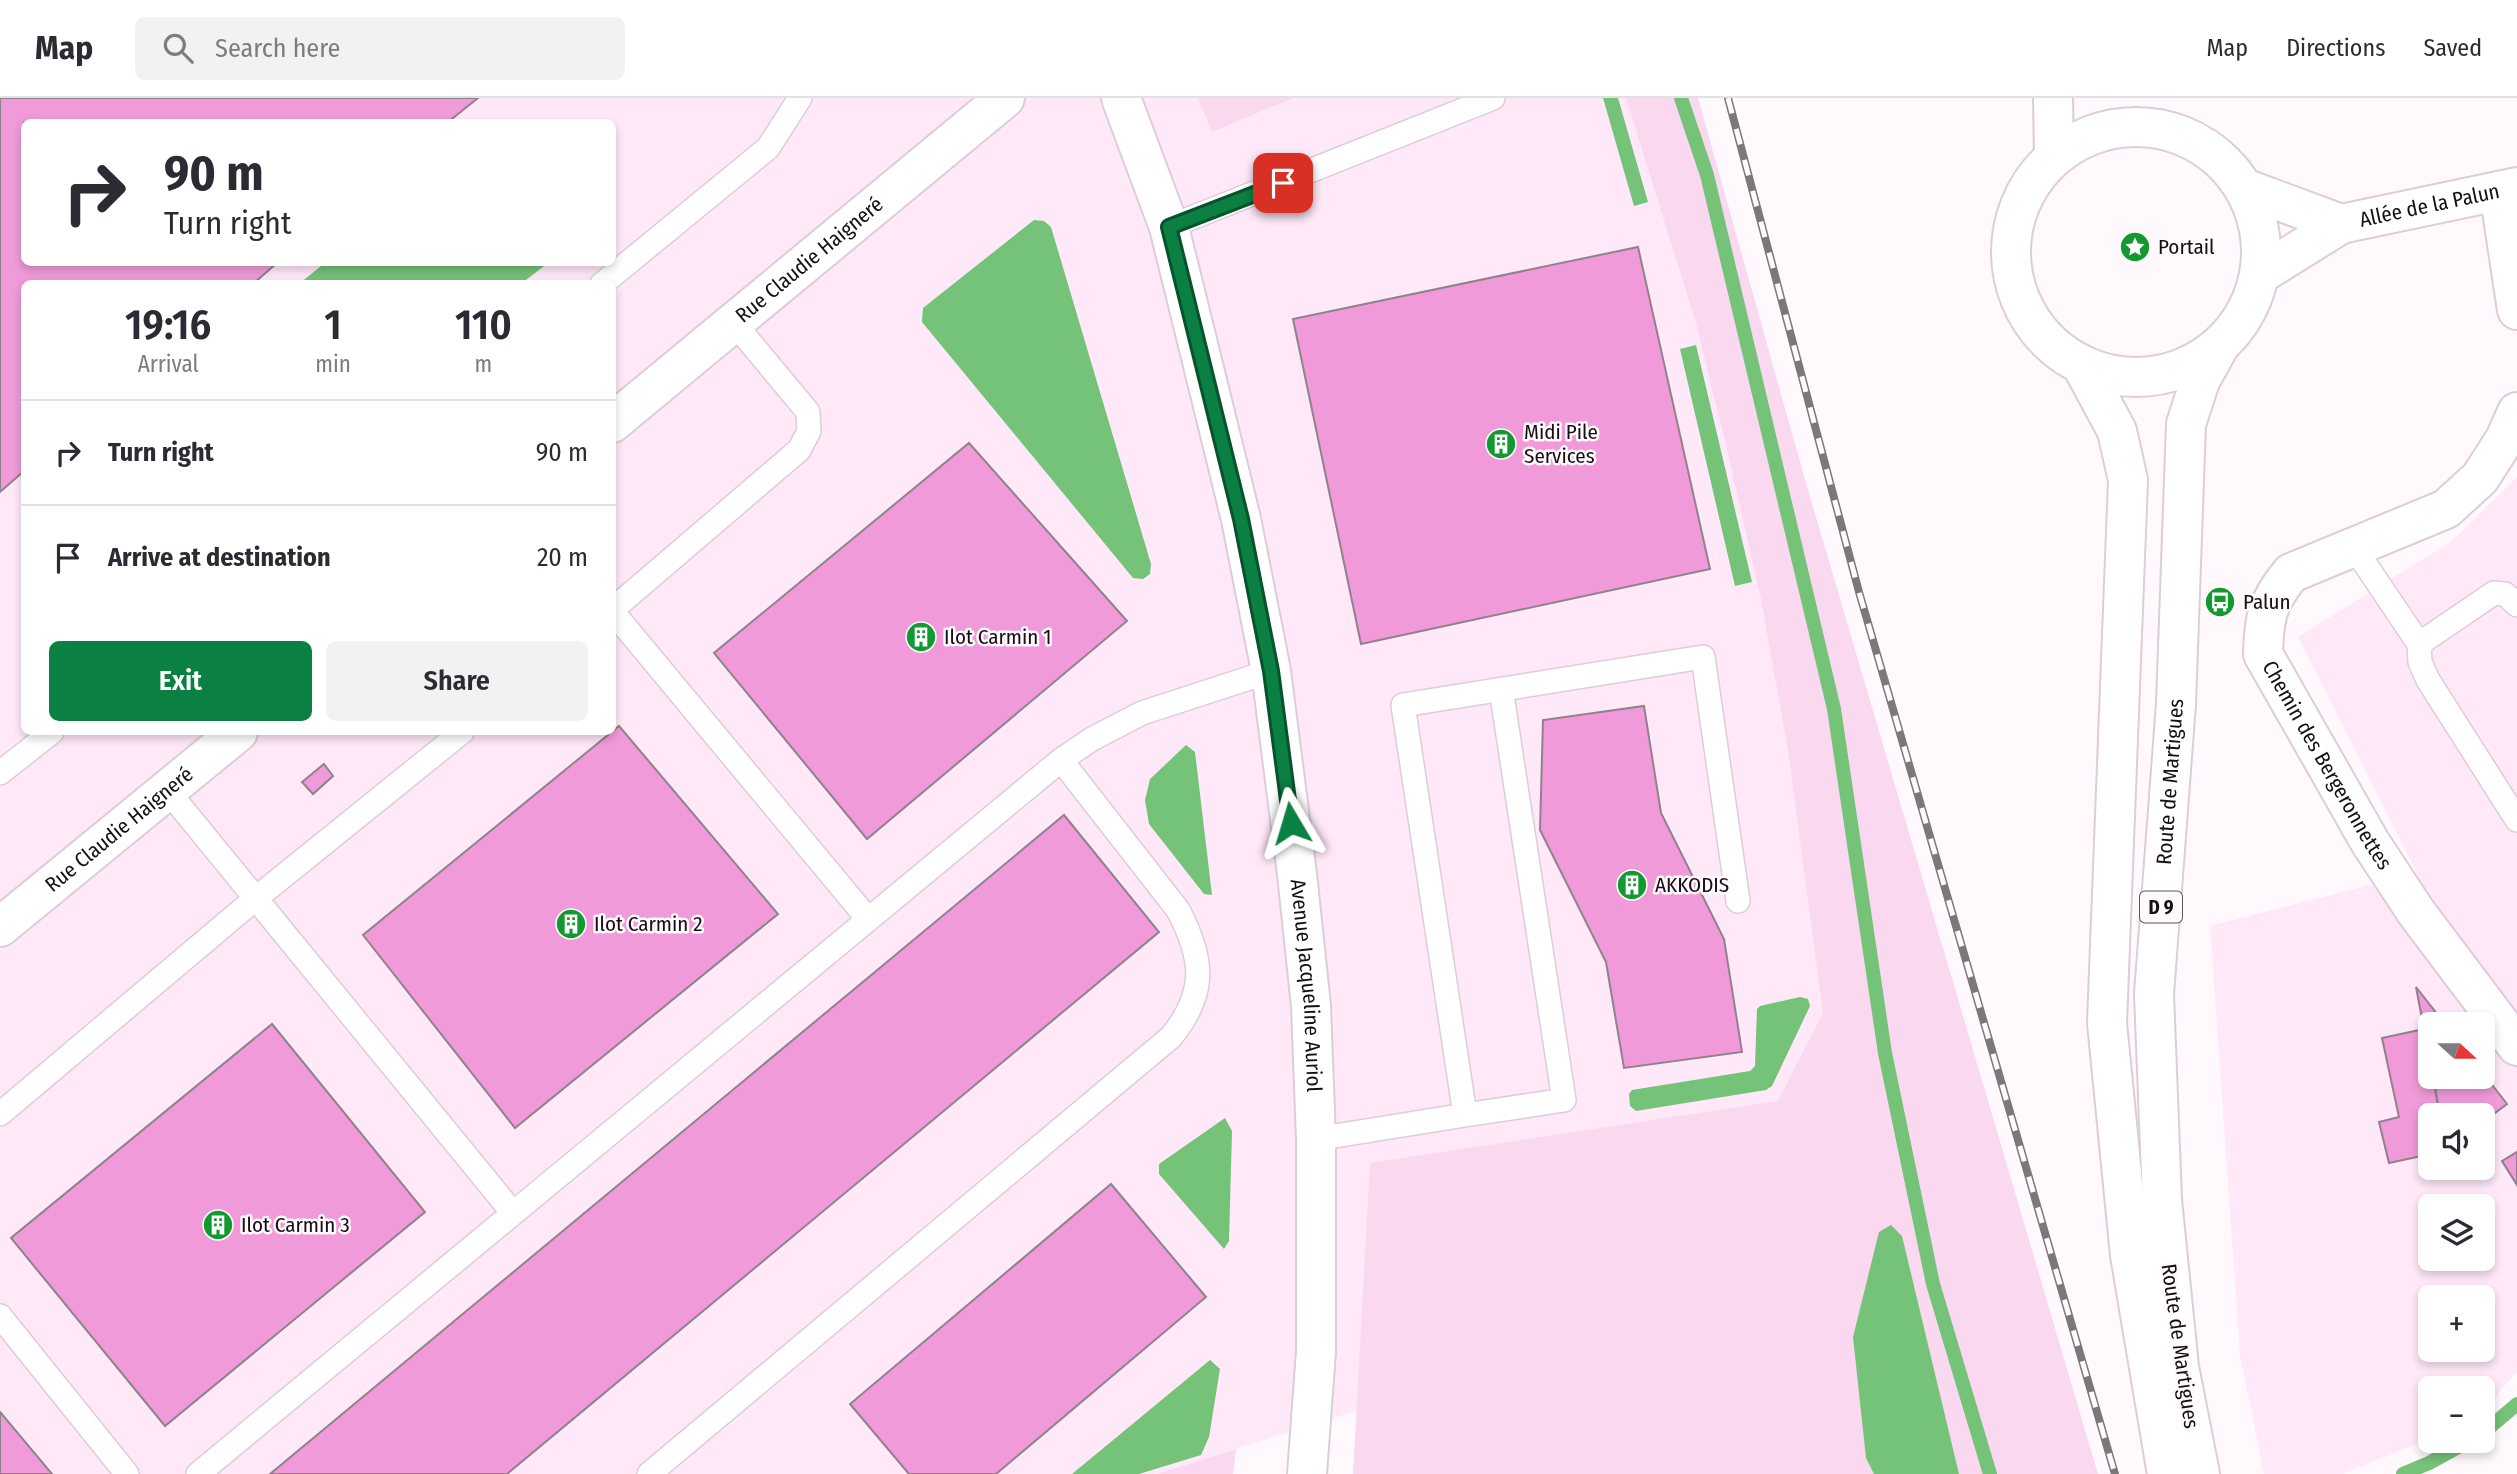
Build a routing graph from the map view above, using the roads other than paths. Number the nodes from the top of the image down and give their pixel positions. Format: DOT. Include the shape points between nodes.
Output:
graph roads {
  1 [pos="800,98"];
  2 [pos="1005,98"];
  3 [pos="1121,98"];
  4 [pos="1493,98"];
  5 [pos="2053,98"];
  6 [pos="2139,98"];
  7 [pos="2161,129"];
  8 [pos="2054,157"];
  9 [pos="2244,188"];
  10 [pos="2508,189"];
  11 [pos="2341,224"];
  12 [pos="1169,227"];
  13 [pos="2259,275"];
  14 [pos="607,280"];
  15 [pos="2517,310"];
  16 [pos="734,323"];
  17 [pos="2220,345"];
  18 [pos="2081,364"];
  19 [pos="2517,412"];
  20 [pos="616,420"];
  21 [pos="2353,546"];
  22 [pos="2517,605"];
  23 [pos="616,608"];
  24 [pos="616,616"];
  25 [pos="2419,644"];
  26 [pos="1271,671"];
  27 [pos="1501,689"];
  28 [pos="47,735"];
  29 [pos="234,735"];
  30 [pos="458,735"];
  31 [pos="1061,760"];
  32 [pos="2117,763"];
  33 [pos="2171,765"];
  34 [pos="0,774"];
  35 [pos="167,790"];
  36 [pos="2517,820"];
  37 [pos="255,899"];
  38 [pos="1738,901"];
  39 [pos="868,919"];
  40 [pos="0,927"];
  41 [pos="2517,1046"];
  42 [pos="0,1114"];
  43 [pos="1465,1115"];
  44 [pos="1316,1139"];
  45 [pos="513,1213"];
  46 [pos="0,1316"];
  47 [pos="127,1474"];
  48 [pos="198,1474"];
  49 [pos="649,1474"];
  50 [pos="1307,1474"];
  51 [pos="2167,1474"];
  52 [pos="2200,1474"];
  1 -- 14 [label="lane" via="768,148"];
  2 -- 16 [label="street, Rue Claudie Haigneré"];
  3 -- 12 [label="street, Avenue Jacqueline Auriol"];
  4 -- 12 [label="lane"];
  5 -- 8 [label="street"];
  6 -- 7 [label="street"];
  7 -- 8 [label="street" via="2125,127 2096,133"];
  7 -- 9 [label="street" via="2200,144 2224,163"];
  8 -- 18 [label="street" via="2032,183 2017,213 2011,252 2017,293 2040,334"];
  9 -- 11 [label="street, Allée de la Palun"];
  9 -- 13 [label="street" via="2258,224"];
  10 -- 11 [label="street, Allée de la Palun"];
  10 -- 15 [label="street"];
  11 -- 13 [label="street, Allée de la Palun"];
  12 -- 26 [label="street, Avenue Jacqueline Auriol" via="1241,519"];
  13 -- 17 [label="street" via="2246,313"];
  16 -- 20 [label="street, Rue Claudie Haigneré"];
  16 -- 23 [label="lane" via="808,412 809,431 799,450"];
  17 -- 18 [label="street" via="2188,367 2162,375 2130,378"];
  17 -- 33 [label="street, Route de Martigues / D 9" via="2200,380 2186,424"];
  18 -- 32 [label="street, Route de Martigues / D 9" via="2117,430 2128,480"];
  19 -- 21 [label="street, Chemin des Bergeronnettes" via="2480,478 2446,509"];
  21 -- 25 [label="lane"];
  21 -- 41 [label="street, Chemin des Bergeronnettes" via="2291,573 2274,593 2264,623 2263,654 2370,842 2416,912"];
  22 -- 25 [label="lane" via="2505,594 2494,593"];
  24 -- 39 [label="lane"];
  25 -- 36 [label="lane" via="2428,680"];
  26 -- 31 [label="lane" via="1142,713"];
  26 -- 44 [label="street, Avenue Jacqueline Auriol" via="1311,1006"];
  27 -- 38 [label="lane" via="1703,657"];
  27 -- 43 [label="lane" via="1403,705"];
  27 -- 43 [label="lane" via="1564,1100"];
  28 -- 34 [label="lane"];
  29 -- 35 [label="street, Rue Claudie Haigneré"];
  30 -- 37 [label="lane"];
  31 -- 39 [label="lane"];
  31 -- 49 [label="lane" via="1178,910 1192,935 1199,963 1197,989 1186,1019 1171,1037"];
  32 -- 33 [label="street"];
  32 -- 51 [label="street, Route de Martigues / D 9" via="2107,1023 2130,1255"];
  33 -- 52 [label="street, Route de Martigues / D 9" via="2154,994 2162,1200 2179,1367"];
  35 -- 37 [label="lane"];
  35 -- 40 [label="street, Rue Claudie Haigneré"];
  37 -- 42 [label="lane"];
  37 -- 45 [label="lane"];
  39 -- 45 [label="lane"];
  43 -- 44 [label="lane"];
  44 -- 50 [label="street, Avenue Jacqueline Auriol" via="1315,1351"];
  45 -- 48 [label="lane"];
  46 -- 47 [label="lane"];
}
